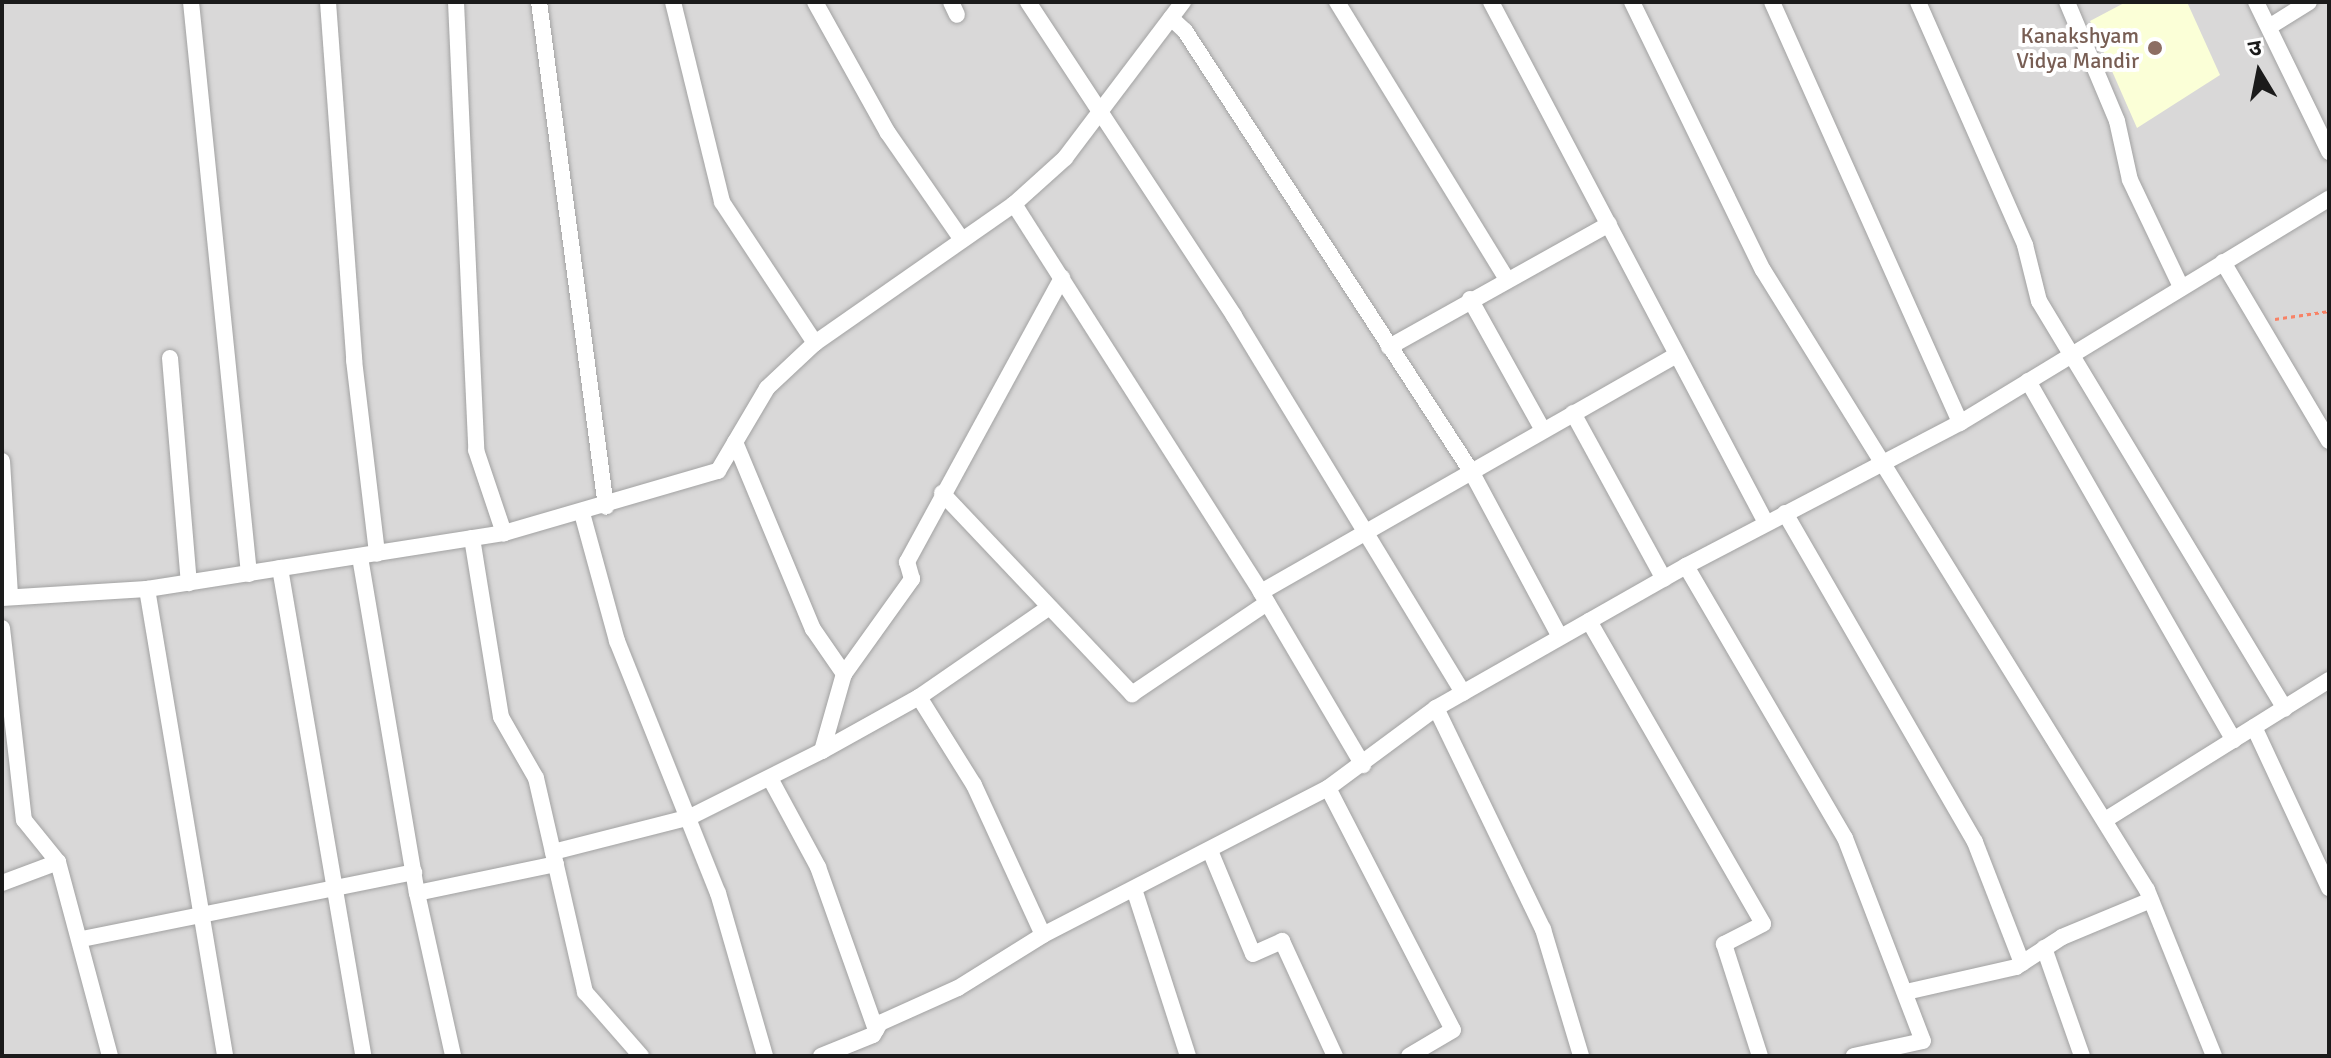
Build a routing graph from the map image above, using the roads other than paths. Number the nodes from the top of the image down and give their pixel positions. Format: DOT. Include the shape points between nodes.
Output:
graph roads {
  1 [pos="191,2"];
  2 [pos="328,2"];
  3 [pos="456,2"];
  4 [pos="539,2"];
  5 [pos="673,2"];
  6 [pos="815,2"];
  7 [pos="1028,2"];
  8 [pos="1182,2"];
  9 [pos="1337,2"];
  10 [pos="1491,2"];
  11 [pos="1632,2"];
  12 [pos="1772,2"];
  13 [pos="1918,2"];
  14 [pos="2067,2"];
  15 [pos="2256,2"];
  16 [pos="2309,2"];
  17 [pos="1171,18"];
  18 [pos="2269,27"];
  19 [pos="1104,114"];
  20 [pos="2329,152"];
  21 [pos="2329,199"];
  22 [pos="1014,204"];
  23 [pos="1609,224"];
  24 [pos="962,240"];
  25 [pos="2223,262"];
  26 [pos="1062,278"];
  27 [pos="1506,278"];
  28 [pos="2181,287"];
  29 [pos="1470,299"];
  30 [pos="815,343"];
  31 [pos="1389,347"];
  32 [pos="2072,354"];
  33 [pos="1674,356"];
  34 [pos="170,358"];
  35 [pos="2028,381"];
  36 [pos="1573,413"];
  37 [pos="1960,423"];
  38 [pos="1543,430"];
  39 [pos="2329,441"];
  40 [pos="735,442"];
  41 [pos="2,461"];
  42 [pos="1882,461"];
  43 [pos="1471,471"];
  44 [pos="942,493"];
  45 [pos="606,507"];
  46 [pos="582,513"];
  47 [pos="1785,513"];
  48 [pos="1766,523"];
  49 [pos="1369,530"];
  50 [pos="504,533"];
  51 [pos="472,538"];
  52 [pos="369,556"];
  53 [pos="1686,566"];
  54 [pos="280,568"];
  55 [pos="249,574"];
  56 [pos="1664,579"];
  57 [pos="189,583"];
  58 [pos="147,589"];
  59 [pos="6,597"];
  60 [pos="1264,598"];
  61 [pos="1048,608"];
  62 [pos="1589,621"];
  63 [pos="2,628"];
  64 [pos="1560,637"];
  65 [pos="844,674"];
  66 [pos="2328,684"];
  67 [pos="1463,693"];
  68 [pos="919,697"];
  69 [pos="1436,708"];
  70 [pos="2285,708"];
  71 [pos="2254,727"];
  72 [pos="2234,740"];
  73 [pos="822,751"];
  74 [pos="1363,765"];
  75 [pos="771,780"];
  76 [pos="1328,788"];
  77 [pos="690,817"];
  78 [pos="2105,820"];
  79 [pos="1211,853"];
  80 [pos="554,858"];
  81 [pos="58,862"];
  82 [pos="414,872"];
  83 [pos="2,883"];
  84 [pos="2329,888"];
  85 [pos="333,890"];
  86 [pos="1135,892"];
  87 [pos="417,893"];
  88 [pos="2151,900"];
  89 [pos="198,920"];
  90 [pos="1043,935"];
  91 [pos="82,939"];
  92 [pos="2044,948"];
  93 [pos="2022,963"];
  94 [pos="1906,992"];
  95 [pos="876,1030"];
  96 [pos="1878,1053"];
  97 [pos="110,1056"];
  98 [pos="225,1056"];
  99 [pos="363,1056"];
  100 [pos="453,1056"];
  101 [pos="641,1056"];
  102 [pos="765,1056"];
  103 [pos="821,1056"];
  104 [pos="1188,1056"];
  105 [pos="1335,1056"];
  106 [pos="1409,1056"];
  107 [pos="1581,1056"];
  108 [pos="1760,1056"];
  109 [pos="1854,1056"];
  110 [pos="2082,1056"];
  111 [pos="2214,1056"];
  1 -- 55 [label="street"];
  2 -- 52 [label="street"];
  3 -- 50 [label="street" via="476,450"];
  4 -- 45 [label="street"];
  5 -- 30 [label="street" via="722,202"];
  6 -- 24 [label="street" via="888,133"];
  7 -- 19 [label="street"];
  8 -- 17 [label="street"];
  9 -- 27 [label="street"];
  10 -- 23 [label="street"];
  11 -- 42 [label="street" via="1763,270"];
  12 -- 37 [label="street"];
  13 -- 32 [label="street" via="2025,245 2039,301"];
  14 -- 28 [label="street" via="2117,121 2130,180"];
  15 -- 18 [label="street"];
  16 -- 18 [label="street"];
  17 -- 19 [label="street"];
  17 -- 31 [label="street" via="1185,31"];
  18 -- 20 [label="street"];
  19 -- 22 [label="street"];
  19 -- 49 [label="street"];
  21 -- 25 [label="street"];
  22 -- 24 [label="street"];
  22 -- 26 [label="street"];
  23 -- 27 [label="street"];
  23 -- 33 [label="street"];
  24 -- 30 [label="street"];
  25 -- 28 [label="street"];
  25 -- 39 [label="street"];
  26 -- 44 [label="street"];
  26 -- 60 [label="street"];
  27 -- 29 [label="street"];
  28 -- 32 [label="street"];
  29 -- 31 [label="street"];
  29 -- 38 [label="street"];
  30 -- 40 [label="street" via="767,388"];
  31 -- 43 [label="street"];
  32 -- 35 [label="street"];
  32 -- 70 [label="street"];
  33 -- 36 [label="street"];
  33 -- 48 [label="street"];
  34 -- 57 [label="street"];
  35 -- 37 [label="street"];
  35 -- 72 [label="street"];
  36 -- 38 [label="street"];
  36 -- 56 [label="street"];
  37 -- 42 [label="street"];
  38 -- 43 [label="street"];
  40 -- 45 [label="street" via="718,471"];
  40 -- 65 [label="street" via="813,629"];
  41 -- 59 [label="street"];
  42 -- 47 [label="street"];
  42 -- 78 [label="street"];
  43 -- 49 [label="street"];
  43 -- 64 [label="street"];
  44 -- 61 [label="street"];
  44 -- 65 [label="street" via="907,562 912,579"];
  45 -- 46 [label="street"];
  46 -- 50 [label="street"];
  46 -- 77 [label="street" via="617,641"];
  47 -- 48 [label="street"];
  47 -- 93 [label="street" via="1975,842"];
  48 -- 53 [label="street"];
  49 -- 60 [label="street"];
  49 -- 67 [label="street"];
  50 -- 51 [label="street"];
  51 -- 52 [label="street"];
  51 -- 80 [label="street" via="501,717 536,778"];
  52 -- 54 [label="street"];
  52 -- 82 [label="street"];
  53 -- 56 [label="street"];
  53 -- 94 [label="street" via="1845,838"];
  54 -- 55 [label="street"];
  54 -- 85 [label="street"];
  55 -- 57 [label="street"];
  56 -- 62 [label="street"];
  57 -- 58 [label="street"];
  58 -- 59 [label="street"];
  58 -- 89 [label="street"];
  60 -- 61 [label="street" via="1132,694"];
  60 -- 74 [label="street"];
  61 -- 68 [label="street"];
  62 -- 64 [label="street"];
  62 -- 108 [label="street" via="1763,924 1724,944"];
  63 -- 81 [label="street" via="24,820"];
  64 -- 67 [label="street"];
  65 -- 73 [label="street"];
  66 -- 70 [label="street"];
  67 -- 69 [label="street"];
  68 -- 73 [label="street"];
  68 -- 90 [label="street" via="974,785"];
  69 -- 74 [label="street"];
  69 -- 107 [label="street" via="1543,929"];
  70 -- 71 [label="street"];
  71 -- 72 [label="street"];
  71 -- 84 [label="street"];
  72 -- 78 [label="street"];
  73 -- 75 [label="street"];
  74 -- 76 [label="street"];
  75 -- 77 [label="street"];
  75 -- 95 [label="street" via="818,867"];
  76 -- 79 [label="street"];
  76 -- 106 [label="street" via="1453,1030"];
  77 -- 80 [label="street"];
  77 -- 102 [label="street"];
  78 -- 88 [label="street"];
  79 -- 86 [label="street"];
  79 -- 105 [label="street" via="1253,954 1282,941"];
  80 -- 87 [label="street"];
  80 -- 101 [label="street" via="585,992"];
  81 -- 83 [label="street"];
  81 -- 91 [label="street"];
  82 -- 85 [label="street"];
  82 -- 87 [label="street"];
  85 -- 89 [label="street"];
  85 -- 99 [label="street"];
  86 -- 90 [label="street"];
  86 -- 104 [label="street"];
  87 -- 100 [label="street"];
  88 -- 92 [label="street"];
  88 -- 111 [label="street"];
  89 -- 91 [label="street"];
  89 -- 98 [label="street"];
  90 -- 95 [label="street"];
  91 -- 97 [label="street"];
  92 -- 93 [label="street"];
  92 -- 110 [label="street"];
  93 -- 94 [label="street"];
  94 -- 96 [label="street" via="1923,1041"];
  95 -- 103 [label="street"];
  96 -- 109 [label="street"];
}
